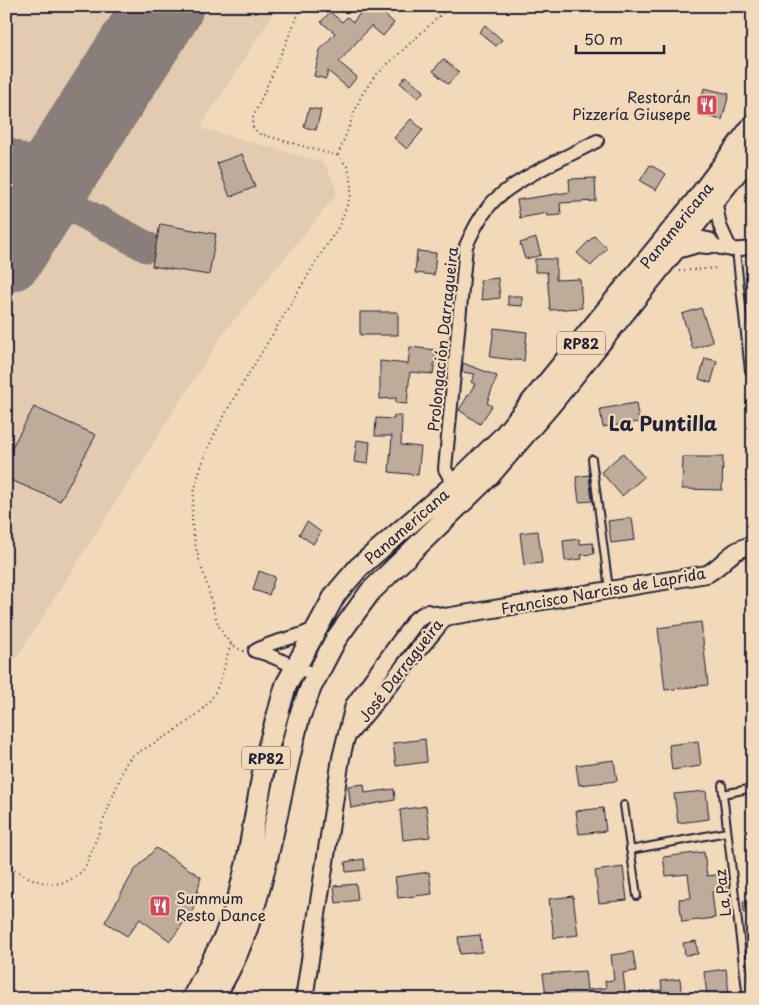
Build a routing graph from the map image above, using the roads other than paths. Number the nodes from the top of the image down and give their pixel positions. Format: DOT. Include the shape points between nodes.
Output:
graph roads {
  1 [pos="753,125"];
  2 [pos="597,141"];
  3 [pos="753,152"];
  4 [pos="716,200"];
  5 [pos="695,202"];
  6 [pos="695,225"];
  7 [pos="708,243"];
  8 [pos="678,248"];
  9 [pos="753,248"];
  10 [pos="734,250"];
  11 [pos="749,370"];
  12 [pos="592,459"];
  13 [pos="454,485"];
  14 [pos="753,544"];
  15 [pos="609,590"];
  16 [pos="445,617"];
  17 [pos="315,628"];
  18 [pos="294,668"];
  19 [pos="318,673"];
  20 [pos="722,785"];
  21 [pos="753,788"];
  22 [pos="723,794"];
  23 [pos="624,804"];
  24 [pos="728,832"];
  25 [pos="630,850"];
  26 [pos="637,896"];
  27 [pos="192,999"];
  28 [pos="212,999"];
  29 [pos="304,999"];
  30 [pos="747,999"];
  1 -- 5 [label="main road, Panamericana / RP82"];
  2 -- 13 [label="street, Prolongación Darragueira" via="544,168 491,203 476,222 466,246 445,469"];
  3 -- 4 [label="main road, Panamericana / RP82"];
  4 -- 6 [label="main road, Panamericana / RP82"];
  4 -- 10 [label="street" via="720,226"];
  5 -- 6 [label="street"];
  5 -- 13 [label="main road, Panamericana / RP82" via="538,396 503,437"];
  6 -- 7 [label="street"];
  6 -- 8 [label="main road, Panamericana / RP82"];
  7 -- 8 [label="main road" via="698,242"];
  7 -- 10 [label="street" via="716,248"];
  8 -- 19 [label="main road, Panamericana / RP82" via="489,476 370,592 336,639"];
  9 -- 10 [label="street"];
  10 -- 11 [label="lane"];
  12 -- 15 [label="lane"];
  13 -- 17 [label="main road, Panamericana / RP82" via="359,567 335,595"];
  14 -- 15 [label="street, Francisco Narciso de Laprida" via="730,553 707,574"];
  15 -- 16 [label="street, Francisco Narciso de Laprida"];
  16 -- 29 [label="street, José Darragueira" via="427,613 416,620 354,705 341,758"];
  17 -- 18 [label="main road, Panamericana / RP82"];
  17 -- 18 [label="street" via="304,635 271,643 255,651"];
  18 -- 19 [label="street"];
  18 -- 27 [label="main road, Panamericana / RP82" via="273,729 237,902 225,936"];
  19 -- 28 [label="main road, Panamericana / RP82" via="299,718 250,917 229,969"];
  20 -- 22 [label="lane, La Paz"];
  21 -- 22 [label="lane"];
  22 -- 24 [label="lane, La Paz"];
  23 -- 25 [label="lane"];
  24 -- 25 [label="lane"];
  24 -- 30 [label="lane, La Paz"];
  25 -- 26 [label="lane"];
}
